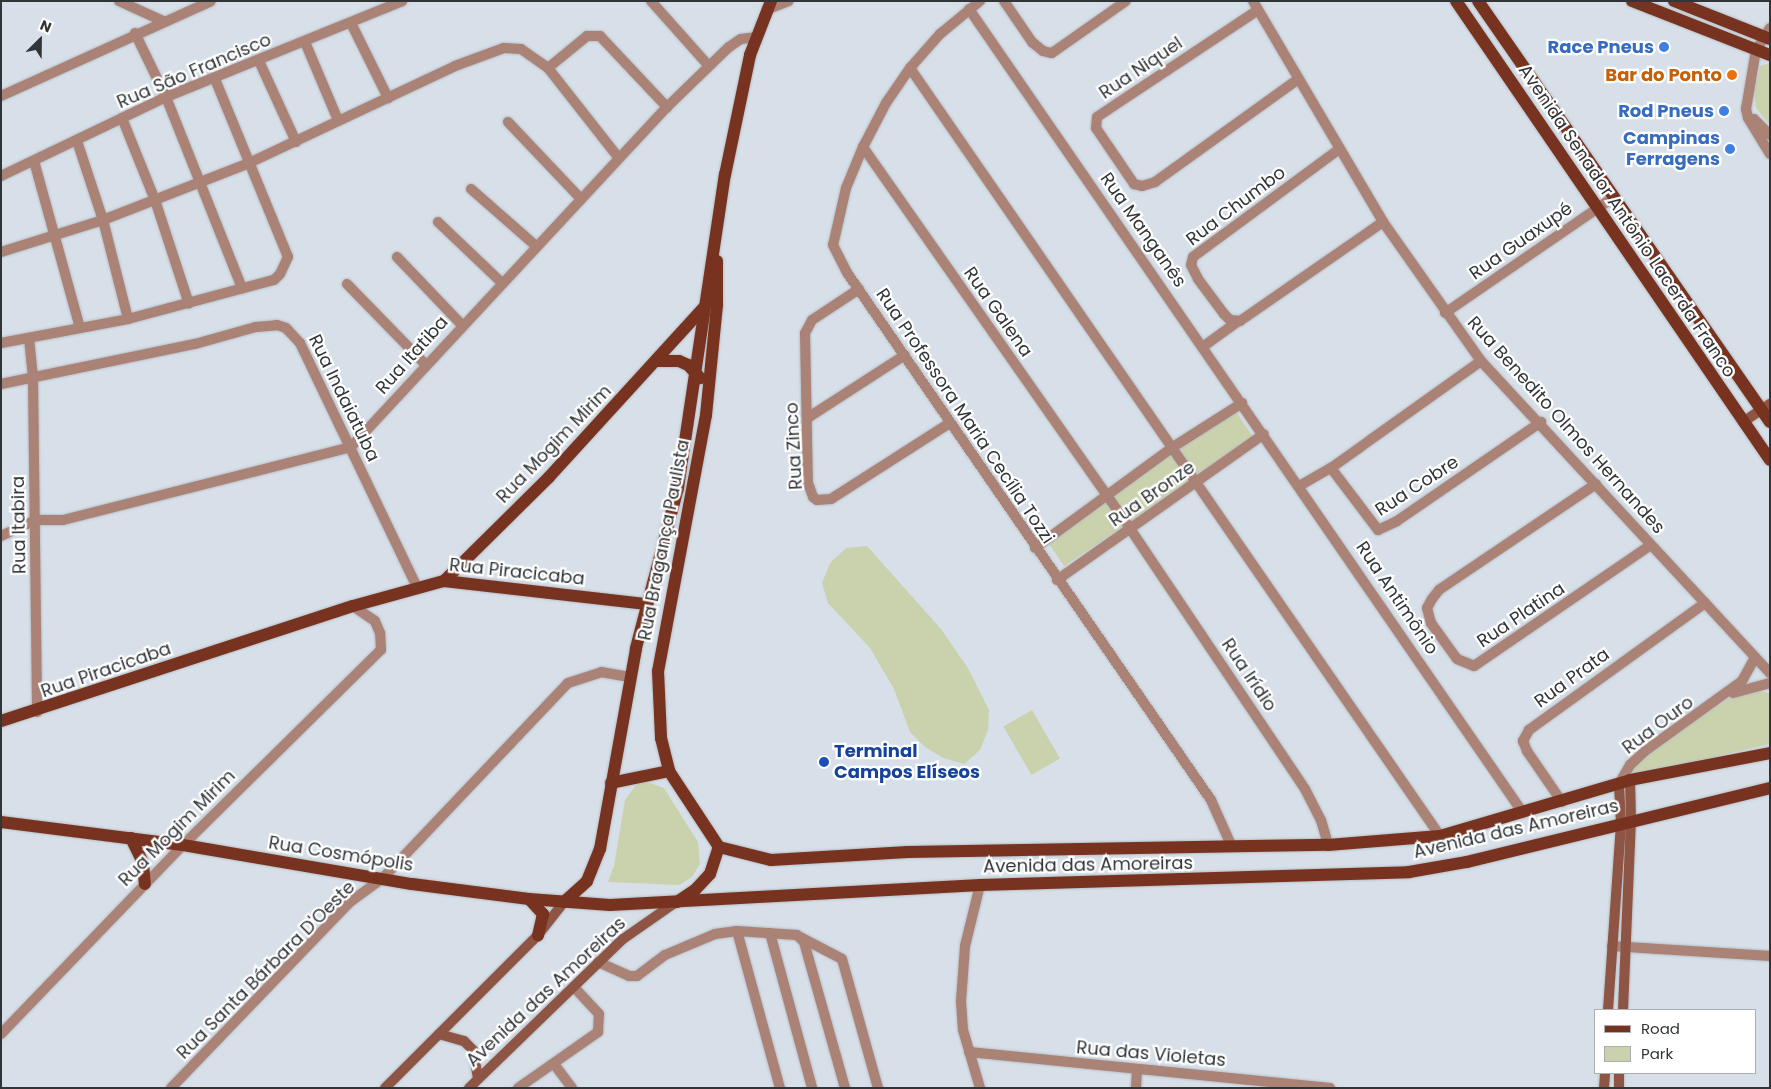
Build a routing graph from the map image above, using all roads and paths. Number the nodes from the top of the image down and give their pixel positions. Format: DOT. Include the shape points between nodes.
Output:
graph roads {
  1 [pos="118,1"];
  2 [pos="211,1"];
  3 [pos="651,1"];
  4 [pos="789,1"];
  5 [pos="980,1"];
  6 [pos="1004,1"];
  7 [pos="1126,1"];
  8 [pos="1456,1"];
  9 [pos="1478,1"];
  10 [pos="1632,1"];
  11 [pos="1674,1"];
  12 [pos="400,2"];
  13 [pos="770,5"];
  14 [pos="1255,6"];
  15 [pos="969,9"];
  16 [pos="163,21"];
  17 [pos="351,23"];
  18 [pos="135,33"];
  19 [pos="1767,34"];
  20 [pos="757,37"];
  21 [pos="305,42"];
  22 [pos="729,47"];
  23 [pos="1756,50"];
  24 [pos="750,55"];
  25 [pos="1770,55"];
  26 [pos="259,60"];
  27 [pos="708,65"];
  28 [pos="548,68"];
  29 [pos="910,68"];
  30 [pos="216,79"];
  31 [pos="1298,80"];
  32 [pos="1,96"];
  33 [pos="166,97"];
  34 [pos="388,98"];
  35 [pos="1747,102"];
  36 [pos="667,107"];
  37 [pos="122,118"];
  38 [pos="338,120"];
  39 [pos="508,122"];
  40 [pos="1770,135"];
  41 [pos="77,141"];
  42 [pos="296,142"];
  43 [pos="863,147"];
  44 [pos="1338,150"];
  45 [pos="1770,154"];
  46 [pos="618,157"];
  47 [pos="34,161"];
  48 [pos="249,163"];
  49 [pos="1,176"];
  50 [pos="200,182"];
  51 [pos="471,189"];
  52 [pos="1615,196"];
  53 [pos="581,199"];
  54 [pos="155,200"];
  55 [pos="1596,208"];
  56 [pos="103,220"];
  57 [pos="438,222"];
  58 [pos="1382,222"];
  59 [pos="717,224"];
  60 [pos="56,235"];
  61 [pos="536,246"];
  62 [pos="1,252"];
  63 [pos="397,257"];
  64 [pos="501,282"];
  65 [pos="347,284"];
  66 [pos="242,288"];
  67 [pos="859,289"];
  68 [pos="189,304"];
  69 [pos="704,307"];
  70 [pos="1445,313"];
  71 [pos="128,319"];
  72 [pos="1237,322"];
  73 [pos="462,325"];
  74 [pos="80,328"];
  75 [pos="29,338"];
  76 [pos="1,343"];
  77 [pos="1204,346"];
  78 [pos="904,355"];
  79 [pos="1481,360"];
  80 [pos="657,361"];
  81 [pos="425,364"];
  82 [pos="697,373"];
  83 [pos="33,378"];
  84 [pos="1,384"];
  85 [pos="708,400"];
  86 [pos="1242,403"];
  87 [pos="1766,407"];
  88 [pos="808,417"];
  89 [pos="1541,422"];
  90 [pos="1743,422"];
  91 [pos="1770,422"];
  92 [pos="950,424"];
  93 [pos="1264,434"];
  94 [pos="1173,447"];
  95 [pos="351,448"];
  96 [pos="1770,460"];
  97 [pos="1331,468"];
  98 [pos="1199,482"];
  99 [pos="1596,484"];
  100 [pos="1300,486"];
  101 [pos="1106,496"];
  102 [pos="35,520"];
  103 [pos="1131,530"];
  104 [pos="1,536"];
  105 [pos="1651,545"];
  106 [pos="1035,548"];
  107 [pos="444,580"];
  108 [pos="1056,580"];
  109 [pos="417,587"];
  110 [pos="1705,603"];
  111 [pos="645,604"];
  112 [pos="353,606"];
  113 [pos="1755,658"];
  114 [pos="1770,673"];
  115 [pos="630,676"];
  116 [pos="1770,683"];
  117 [pos="1723,697"];
  118 [pos="37,712"];
  119 [pos="1,721"];
  120 [pos="1770,753"];
  121 [pos="669,771"];
  122 [pos="1624,782"];
  123 [pos="611,783"];
  124 [pos="1770,788"];
  125 [pos="1562,802"];
  126 [pos="1523,812"];
  127 [pos="1,814"];
  128 [pos="1626,821"];
  129 [pos="1,822"];
  130 [pos="23,824"];
  131 [pos="1440,836"];
  132 [pos="132,838"];
  133 [pos="183,845"];
  134 [pos="1328,845"];
  135 [pos="719,847"];
  136 [pos="1232,847"];
  137 [pos="382,879"];
  138 [pos="145,884"];
  139 [pos="980,885"];
  140 [pos="529,900"];
  141 [pos="564,902"];
  142 [pos="676,902"];
  143 [pos="737,931"];
  144 [pos="770,933"];
  145 [pos="538,935"];
  146 [pos="800,937"];
  147 [pos="1612,946"];
  148 [pos="1626,946"];
  149 [pos="1770,956"];
  150 [pos="598,962"];
  151 [pos="574,987"];
  152 [pos="1608,1009"];
  153 [pos="1623,1009"];
  154 [pos="1,1034"];
  155 [pos="440,1034"];
  156 [pos="970,1052"];
  157 [pos="554,1064"];
  158 [pos="1137,1070"];
  159 [pos="1605,1074"];
  160 [pos="1620,1074"];
  161 [pos="478,1079"];
  162 [pos="532,1084"];
  163 [pos="172,1088"];
  164 [pos="386,1088"];
  165 [pos="469,1088"];
  166 [pos="518,1088"];
  167 [pos="572,1088"];
  168 [pos="780,1088"];
  169 [pos="812,1088"];
  170 [pos="845,1088"];
  171 [pos="878,1088"];
  172 [pos="980,1088"];
  173 [pos="1136,1088"];
  174 [pos="1330,1088"];
  175 [pos="1604,1088"];
  176 [pos="1619,1088"];
  1 -- 16 [label="street"];
  2 -- 16 [label="street"];
  3 -- 27 [label="street"];
  4 -- 13 [label="street"];
  5 -- 15 [label="street, Rua Professora Maria Cecília Tozzi"];
  6 -- 7 [label="street" via="1032,42 1042,51 1052,53"];
  8 -- 55 [label="main road, Avenida Senador Antônio Lacerda Franco"];
  9 -- 52 [label="main road, Avenida Senador Antônio Lacerda Franco"];
  10 -- 23 [label="main road"];
  11 -- 19 [label="main road"];
  12 -- 17 [label="street, Rua São Francisco"];
  13 -- 20 [label="main road, Rua Bragança Paulista"];
  14 -- 31 [label="street, Rua Benedito Olmos Hernandes"];
  14 -- 31 [label="street, Rua Niquel" via="1098,117 1096,128 1134,184 1142,186 1155,182"];
  15 -- 29 [label="street, Rua Professora Maria Cecília Tozzi"];
  15 -- 77 [label="street, Rua Manganês"];
  16 -- 18 [label="street"];
  17 -- 21 [label="street, Rua São Francisco"];
  17 -- 34 [label="street"];
  18 -- 32 [label="street"];
  18 -- 33 [label="street"];
  19 -- 23 [label="street"];
  20 -- 22 [label="street, Rua Itatiba" via="741,39"];
  20 -- 24 [label="main road, Rua Bragança Paulista"];
  21 -- 26 [label="street, Rua São Francisco"];
  21 -- 38 [label="street"];
  22 -- 24 [label="street"];
  22 -- 27 [label="street, Rua Itatiba"];
  23 -- 25 [label="main road"];
  23 -- 35 [label="street"];
  24 -- 59 [label="main road, Rua Bragança Paulista"];
  26 -- 30 [label="street, Rua São Francisco"];
  26 -- 42 [label="street"];
  27 -- 36 [label="street, Rua Itatiba"];
  28 -- 34 [label="street" via="521,50 504,48"];
  28 -- 36 [label="street" via="587,36 600,36"];
  28 -- 46 [label="street"];
  29 -- 43 [label="street, Rua Professora Maria Cecília Tozzi"];
  29 -- 94 [label="street"];
  30 -- 33 [label="street, Rua São Francisco"];
  30 -- 48 [label="street"];
  31 -- 44 [label="street, Rua Benedito Olmos Hernandes"];
  33 -- 37 [label="street, Rua São Francisco"];
  33 -- 50 [label="street"];
  34 -- 38 [label="street"];
  35 -- 40 [label="street" via="1754,120"];
  35 -- 45 [label="street" via="1748,118"];
  36 -- 46 [label="street, Rua Itatiba"];
  37 -- 41 [label="street, Rua São Francisco"];
  37 -- 54 [label="street"];
  38 -- 42 [label="street"];
  39 -- 53 [label="street"];
  41 -- 47 [label="street, Rua São Francisco"];
  41 -- 56 [label="street"];
  42 -- 48 [label="street"];
  43 -- 67 [label="street, Rua Professora Maria Cecília Tozzi" via="846,188 833,245"];
  43 -- 101 [label="street, Rua Galena"];
  44 -- 58 [label="street, Rua Benedito Olmos Hernandes"];
  44 -- 72 [label="street, Rua Chumbo" via="1193,257 1191,265 1198,279 1224,314"];
  46 -- 53 [label="street, Rua Itatiba"];
  47 -- 49 [label="street, Rua São Francisco"];
  47 -- 60 [label="street"];
  48 -- 50 [label="street"];
  48 -- 66 [label="street" via="288,257 274,280"];
  50 -- 54 [label="street"];
  50 -- 66 [label="street"];
  51 -- 61 [label="street"];
  52 -- 55 [label="street, Rua Guaxupé"];
  52 -- 87 [label="main road, Avenida Senador Antônio Lacerda Franco"];
  53 -- 61 [label="street, Rua Itatiba"];
  54 -- 56 [label="street"];
  54 -- 68 [label="street"];
  55 -- 70 [label="street, Rua Guaxupé"];
  55 -- 90 [label="main road, Avenida Senador Antônio Lacerda Franco"];
  56 -- 60 [label="street"];
  56 -- 71 [label="street"];
  57 -- 64 [label="street"];
  58 -- 70 [label="street, Rua Benedito Olmos Hernandes"];
  58 -- 72 [label="street"];
  59 -- 69 [label="main road, Rua Bragança Paulista"];
  59 -- 85 [label="main road, Rua Bragança Paulista" via="717,305"];
  60 -- 62 [label="street"];
  60 -- 74 [label="street"];
  61 -- 64 [label="street, Rua Itatiba"];
  63 -- 73 [label="street"];
  64 -- 73 [label="street, Rua Itatiba"];
  65 -- 81 [label="street"];
  66 -- 68 [label="street"];
  67 -- 78 [label="street, Rua Professora Maria Cecília Tozzi"];
  67 -- 88 [label="street, Rua Zinco" via="806,327"];
  68 -- 71 [label="street"];
  69 -- 80 [label="main road, Rua Mogim Mirim"];
  69 -- 82 [label="main road, Rua Bragança Paulista"];
  70 -- 79 [label="street, Rua Benedito Olmos Hernandes"];
  71 -- 74 [label="street"];
  72 -- 77 [label="street"];
  73 -- 81 [label="street, Rua Itatiba"];
  74 -- 75 [label="street"];
  75 -- 76 [label="street"];
  75 -- 83 [label="street, Rua Itabira"];
  77 -- 86 [label="street, Rua Manganês"];
  78 -- 88 [label="street"];
  78 -- 92 [label="street, Rua Professora Maria Cecília Tozzi"];
  79 -- 89 [label="street, Rua Benedito Olmos Hernandes"];
  79 -- 97 [label="street"];
  80 -- 82 [label="main road" via="679,361"];
  80 -- 107 [label="main road, Rua Mogim Mirim" via="549,477"];
  81 -- 95 [label="street, Rua Itatiba"];
  82 -- 85 [label="main road"];
  82 -- 111 [label="main road, Rua Bragança Paulista" via="678,488"];
  83 -- 84 [label="street, Rua Indaiatuba"];
  83 -- 95 [label="street, Rua Indaiatuba" via="194,344 256,327 277,325 292,333 300,343"];
  83 -- 102 [label="street, Rua Itabira"];
  85 -- 121 [label="main road, Rua Bragança Paulista" via="658,670 661,738"];
  86 -- 93 [label="street, Rua Antimônio"];
  86 -- 94 [label="street"];
  87 -- 90 [label="main road"];
  87 -- 91 [label="main road, Avenida Senador Antônio Lacerda Franco"];
  88 -- 92 [label="street, Rua Zinco" via="809,491 818,500 825,501"];
  89 -- 97 [label="street, Rua Cobre" via="1397,521 1378,530"];
  89 -- 99 [label="street, Rua Benedito Olmos Hernandes"];
  90 -- 96 [label="main road, Avenida Senador Antônio Lacerda Franco"];
  92 -- 106 [label="street, Rua Professora Maria Cecília Tozzi"];
  93 -- 98 [label="street, Rua Bronze"];
  93 -- 100 [label="street, Rua Antimônio"];
  94 -- 98 [label="street"];
  94 -- 101 [label="street"];
  95 -- 102 [label="street" via="63,520"];
  95 -- 109 [label="street, Rua Indaiatuba"];
  97 -- 100 [label="street"];
  98 -- 103 [label="street, Rua Bronze"];
  98 -- 131 [label="street"];
  99 -- 105 [label="street, Rua Benedito Olmos Hernandes"];
  99 -- 105 [label="street, Rua Platina" via="1439,590 1427,608 1431,623 1457,659 1474,666"];
  100 -- 126 [label="street, Rua Antimônio"];
  101 -- 103 [label="street, Rua Galena"];
  101 -- 106 [label="street"];
  102 -- 104 [label="street"];
  102 -- 118 [label="street, Rua Itabira"];
  103 -- 108 [label="street, Rua Bronze"];
  103 -- 134 [label="street, Rua Irídio" via="1305,789 1322,820"];
  105 -- 110 [label="street, Rua Benedito Olmos Hernandes"];
  106 -- 108 [label="street, Rua Professora Maria Cecília Tozzi"];
  107 -- 109 [label="main road, Rua Piracicaba"];
  107 -- 111 [label="main road, Rua Piracicaba"];
  108 -- 136 [label="street, Rua Professora Maria Cecília Tozzi" via="1211,800"];
  109 -- 112 [label="main road, Rua Piracicaba"];
  110 -- 113 [label="street, Rua Benedito Olmos Hernandes"];
  110 -- 125 [label="street, Rua Prata" via="1524,736 1527,751"];
  111 -- 115 [label="main road"];
  112 -- 118 [label="main road, Rua Piracicaba"];
  112 -- 133 [label="street, Rua Mogim Mirim" via="375,622 380,633 381,650"];
  113 -- 114 [label="street, Rua Benedito Olmos Hernandes"];
  113 -- 117 [label="street, Rua Ouro" via="1742,681"];
  115 -- 123 [label="main road"];
  115 -- 137 [label="street, Rua Santa Bárbara D'Oeste" via="600,672 568,684"];
  116 -- 117 [label="street, Rua Ouro" via="1748,686"];
  117 -- 122 [label="street, Rua Ouro" via="1645,751 1630,765"];
  118 -- 119 [label="main road, Rua Piracicaba"];
  120 -- 122 [label="main road, Avenida das Amoreiras"];
  121 -- 123 [label="main road"];
  121 -- 135 [label="main road, Rua Bragança Paulista"];
  122 -- 125 [label="main road, Avenida das Amoreiras"];
  122 -- 128 [label="main road"];
  123 -- 141 [label="main road" via="597,860 587,881"];
  124 -- 128 [label="main road, Avenida das Amoreiras"];
  125 -- 126 [label="main road, Avenida das Amoreiras"];
  126 -- 131 [label="main road, Avenida das Amoreiras"];
  127 -- 130 [label="main road"];
  128 -- 139 [label="main road, Avenida das Amoreiras" via="1468,862 1409,872"];
  128 -- 147 [label="main road"];
  128 -- 148 [label="main road"];
  129 -- 130 [label="main road, Rua Cosmópolis"];
  130 -- 132 [label="main road, Rua Cosmópolis"];
  131 -- 134 [label="main road, Avenida das Amoreiras"];
  132 -- 133 [label="main road, Rua Cosmópolis"];
  132 -- 138 [label="main road" via="143,863"];
  133 -- 137 [label="main road, Rua Cosmópolis"];
  133 -- 138 [label="street, Rua Mogim Mirim"];
  134 -- 136 [label="main road, Avenida das Amoreiras"];
  135 -- 136 [label="main road, Avenida das Amoreiras" via="772,860 908,852"];
  135 -- 142 [label="main road" via="710,874 695,890"];
  137 -- 140 [label="main road, Rua Cosmópolis"];
  137 -- 163 [label="street, Rua Santa Bárbara D'Oeste" via="350,902"];
  138 -- 154 [label="street, Rua Mogim Mirim"];
  139 -- 142 [label="main road, Avenida das Amoreiras"];
  139 -- 156 [label="street" via="965,946 961,980 963,1030"];
  140 -- 141 [label="main road, Rua Cosmópolis"];
  140 -- 145 [label="main road" via="543,914"];
  141 -- 142 [label="main road, Rua Cosmópolis" via="610,905"];
  141 -- 145 [label="main road"];
  142 -- 150 [label="main road, Avenida das Amoreiras" via="622,939"];
  143 -- 144 [label="street"];
  143 -- 150 [label="street" via="715,934 665,955 637,976 629,976"];
  143 -- 168 [label="street"];
  144 -- 146 [label="street"];
  144 -- 169 [label="street"];
  145 -- 155 [label="main road"];
  146 -- 170 [label="street"];
  146 -- 171 [label="street" via="842,959"];
  147 -- 148 [label="street"];
  147 -- 152 [label="main road"];
  148 -- 149 [label="street"];
  148 -- 153 [label="main road"];
  150 -- 151 [label="main road, Avenida das Amoreiras"];
  151 -- 157 [label="street" via="596,1010 600,1025 594,1036"];
  151 -- 161 [label="main road, Avenida das Amoreiras"];
  155 -- 161 [label="main road" via="464,1041 473,1050"];
  155 -- 164 [label="main road"];
  156 -- 158 [label="street, Rua das Violetas"];
  156 -- 172 [label="street"];
  157 -- 162 [label="street"];
  157 -- 167 [label="street"];
  158 -- 173 [label="street"];
  158 -- 174 [label="street, Rua das Violetas"];
  159 -- 175 [label="main road"];
  160 -- 176 [label="main road"];
  161 -- 165 [label="main road, Avenida das Amoreiras"];
  162 -- 166 [label="street"];
}
